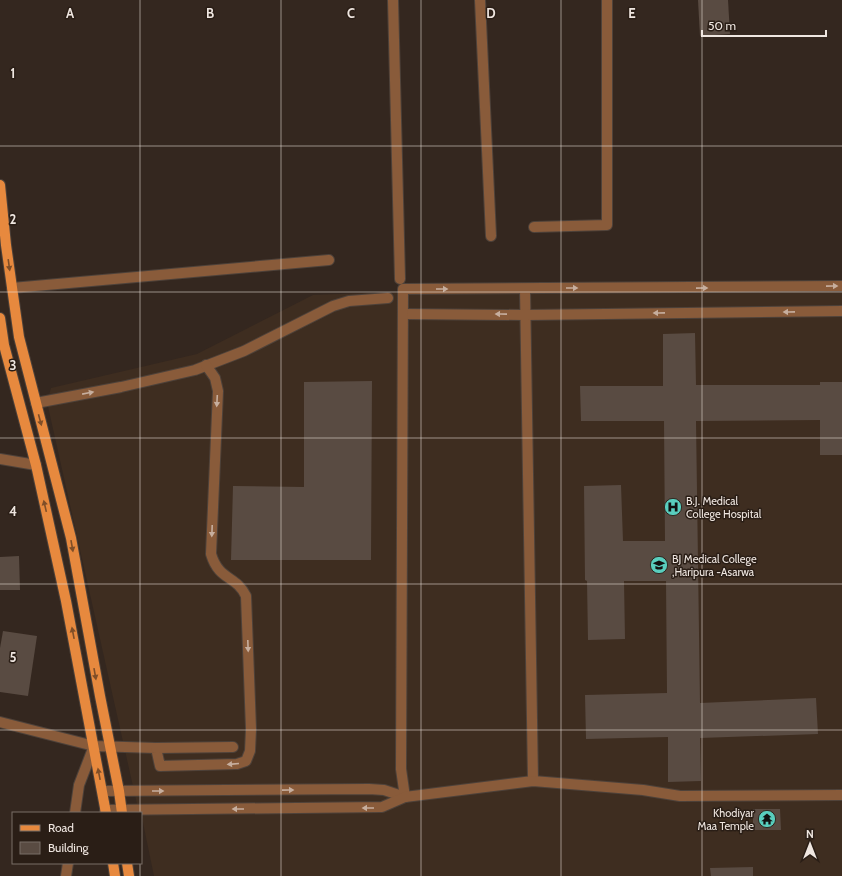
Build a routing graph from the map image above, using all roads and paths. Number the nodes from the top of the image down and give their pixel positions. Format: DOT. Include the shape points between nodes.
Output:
graph roads {
  1 [pos="393,0"];
  2 [pos="480,0"];
  3 [pos="607,0"];
  4 [pos="0,185"];
  5 [pos="534,227"];
  6 [pos="491,236"];
  7 [pos="329,260"];
  8 [pos="400,279"];
  9 [pos="842,286"];
  10 [pos="12,288"];
  11 [pos="525,289"];
  12 [pos="388,298"];
  13 [pos="842,311"];
  14 [pos="403,314"];
  15 [pos="525,315"];
  16 [pos="0,318"];
  17 [pos="206,365"];
  18 [pos="36,403"];
  19 [pos="0,459"];
  20 [pos="36,465"];
  21 [pos="0,722"];
  22 [pos="94,746"];
  23 [pos="110,747"];
  24 [pos="233,747"];
  25 [pos="156,748"];
  26 [pos="533,781"];
  27 [pos="103,791"];
  28 [pos="119,791"];
  29 [pos="842,796"];
  30 [pos="405,797"];
  31 [pos="121,811"];
  32 [pos="75,812"];
  33 [pos="105,812"];
  34 [pos="68,864"];
  35 [pos="113,864"];
  36 [pos="128,864"];
  37 [pos="68,875"];
  38 [pos="115,876"];
  39 [pos="129,876"];
  1 -- 8 [label="street"];
  2 -- 6 [label="street"];
  3 -- 5 [label="street" via="607,225"];
  4 -- 10 [label="main road, one-way"];
  7 -- 10 [label="street"];
  11 -- 9 [label="street, one-way"];
  10 -- 18 [label="main road" via="19,337"];
  14 -- 11 [label="street, one-way" via="403,289"];
  11 -- 15 [label="street"];
  12 -- 17 [label="street" via="349,301 333,306 244,351"];
  13 -- 15 [label="street, one-way"];
  15 -- 14 [label="street, one-way"];
  14 -- 30 [label="street" via="401,769"];
  15 -- 26 [label="street"];
  16 -- 20 [label="main road" via="4,345"];
  18 -- 17 [label="street, one-way" via="195,370"];
  17 -- 25 [label="street, one-way" via="215,378 218,391 211,554 214,565 224,576 242,586 246,596 250,752 246,761 237,764 160,766"];
  18 -- 23 [label="main road, one-way" via="71,538"];
  19 -- 20 [label="street"];
  22 -- 20 [label="main road, one-way"];
  21 -- 22 [label="street"];
  22 -- 23 [label="street"];
  27 -- 22 [label="main road, one-way"];
  22 -- 32 [label="street" via="79,785"];
  23 -- 25 [label="street"];
  23 -- 28 [label="main road"];
  24 -- 25 [label="street"];
  26 -- 29 [label="street" via="643,790 680,796"];
  26 -- 30 [label="street"];
  27 -- 28 [label="street"];
  27 -- 33 [label="main road"];
  28 -- 30 [label="street, one-way" via="369,789 384,790"];
  28 -- 31 [label="main road"];
  30 -- 31 [label="street, one-way" via="382,808"];
  31 -- 33 [label="street"];
  34 -- 37 [label="street"];
  35 -- 38 [label="main road"];
  36 -- 39 [label="main road"];
}
